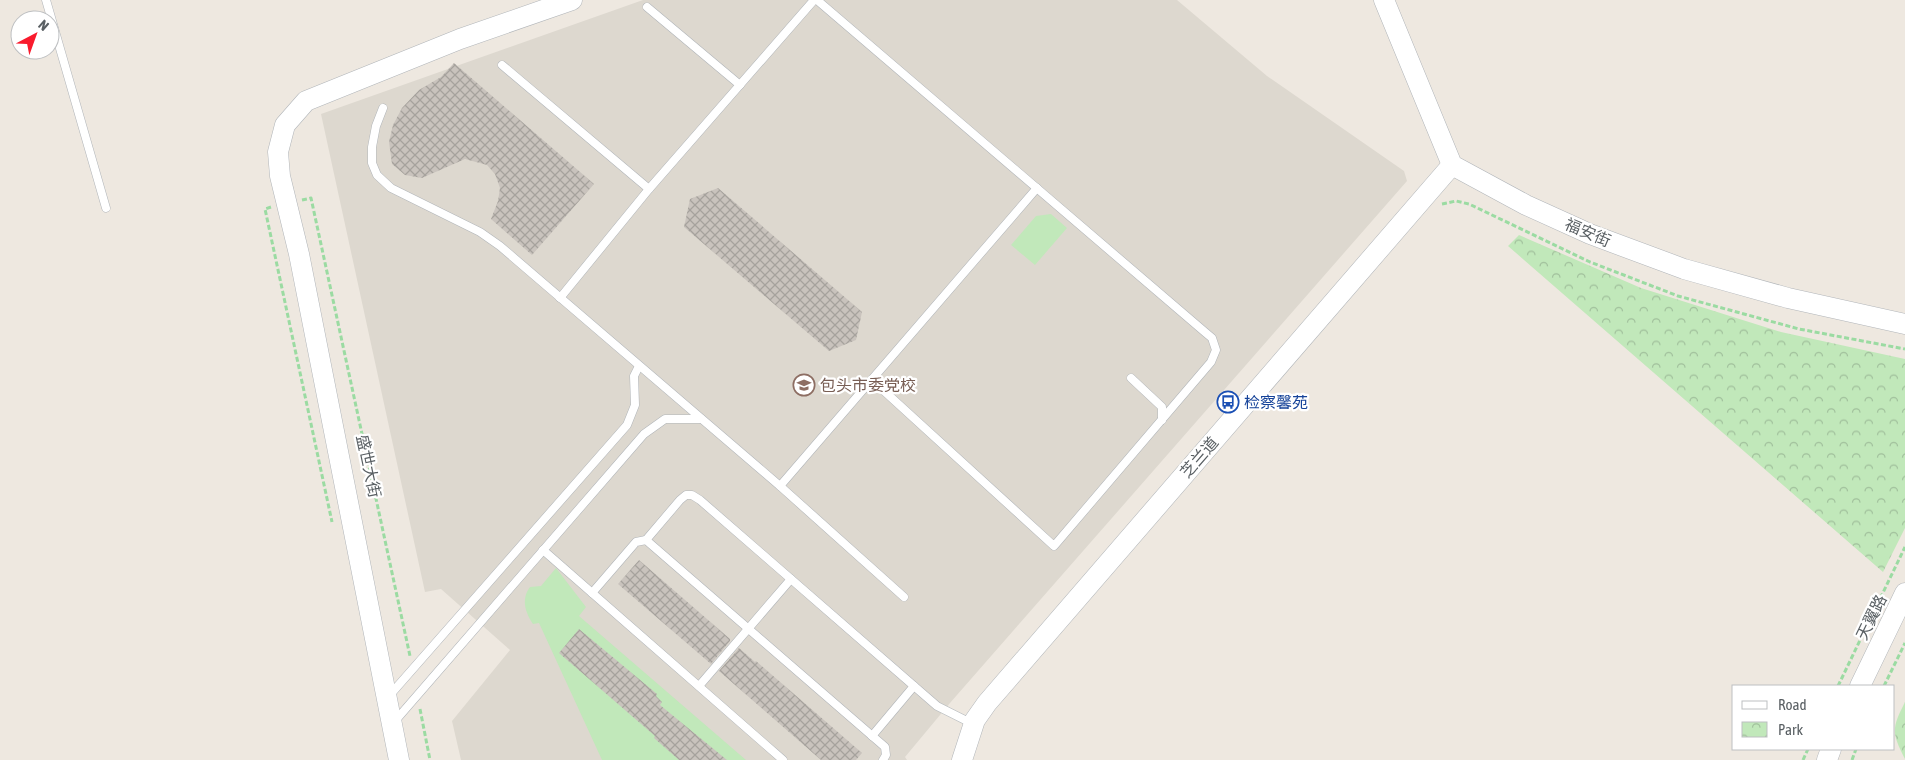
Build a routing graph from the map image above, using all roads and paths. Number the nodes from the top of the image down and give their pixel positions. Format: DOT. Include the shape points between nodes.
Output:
graph roads {
  1 [pos="46,0"];
  2 [pos="572,0"];
  3 [pos="815,0"];
  4 [pos="1384,0"];
  5 [pos="647,7"];
  6 [pos="502,65"];
  7 [pos="740,85"];
  8 [pos="383,108"];
  9 [pos="1452,165"];
  10 [pos="1037,188"];
  11 [pos="650,190"];
  12 [pos="287,203"];
  13 [pos="106,208"];
  14 [pos="560,298"];
  15 [pos="1905,324"];
  16 [pos="639,366"];
  17 [pos="1131,378"];
  18 [pos="872,380"];
  19 [pos="701,419"];
  20 [pos="1162,420"];
  21 [pos="780,486"];
  22 [pos="333,528"];
  23 [pos="646,540"];
  24 [pos="1905,548"];
  25 [pos="543,550"];
  26 [pos="791,579"];
  27 [pos="592,593"];
  28 [pos="1905,593"];
  29 [pos="904,597"];
  30 [pos="749,628"];
  31 [pos="1905,643"];
  32 [pos="412,668"];
  33 [pos="1838,685"];
  34 [pos="1860,685"];
  35 [pos="1884,685"];
  36 [pos="699,686"];
  37 [pos="914,686"];
  38 [pos="416,694"];
  39 [pos="386,699"];
  40 [pos="974,724"];
  41 [pos="392,725"];
  42 [pos="872,736"];
  43 [pos="399,760"];
  44 [pos="430,760"];
  45 [pos="783,760"];
  46 [pos="883,760"];
  47 [pos="962,760"];
  1 -- 13 [label="lane"];
  2 -- 12 [label="street, 盛世大街" via="460,39 306,101 285,125 278,152"];
  3 -- 7 [label="lane"];
  3 -- 10 [label="lane"];
  4 -- 9 [label="street"];
  5 -- 7 [label="lane"];
  6 -- 11 [label="lane"];
  7 -- 11 [label="lane"];
  8 -- 14 [label="lane" via="372,147 372,163 377,175 391,188 480,232"];
  9 -- 15 [label="street, 福安街" via="1526,205 1590,234 1684,269 1788,298"];
  9 -- 40 [label="street, 芝兰道" via="1017,667"];
  10 -- 18 [label="lane"];
  10 -- 20 [label="lane" via="1215,344 1211,362"];
  11 -- 14 [label="lane"];
  12 -- 22 [label="path, 盛世大街" via="265,209"];
  12 -- 32 [label="path, 盛世大街" via="311,198"];
  12 -- 39 [label="street, 盛世大街"];
  14 -- 16 [label="lane"];
  16 -- 19 [label="lane"];
  16 -- 32 [label="lane" via="634,376 635,406 627,425"];
  17 -- 20 [label="lane" via="1162,407"];
  18 -- 20 [label="lane" via="1054,546"];
  18 -- 21 [label="lane"];
  19 -- 21 [label="lane"];
  19 -- 25 [label="lane" via="665,419 656,424"];
  21 -- 29 [label="lane"];
  23 -- 26 [label="lane" via="680,500 692,495"];
  23 -- 27 [label="lane" via="636,542"];
  23 -- 30 [label="lane"];
  24 -- 33 [label="path, 天翼路"];
  25 -- 27 [label="lane"];
  25 -- 38 [label="lane"];
  26 -- 30 [label="lane"];
  26 -- 37 [label="lane"];
  27 -- 36 [label="lane"];
  28 -- 34 [label="street, 天翼路"];
  30 -- 36 [label="lane"];
  30 -- 42 [label="lane"];
  31 -- 35 [label="path"];
  32 -- 39 [label="lane"];
  36 -- 45 [label="lane"];
  37 -- 40 [label="lane" via="937,706"];
  37 -- 42 [label="lane"];
  38 -- 41 [label="lane"];
  38 -- 44 [label="path"];
  39 -- 41 [label="street, 盛世大街"];
  40 -- 47 [label="street, 芝兰道"];
  41 -- 43 [label="street, 盛世大街"];
  42 -- 46 [label="lane" via="887,750"];
}
